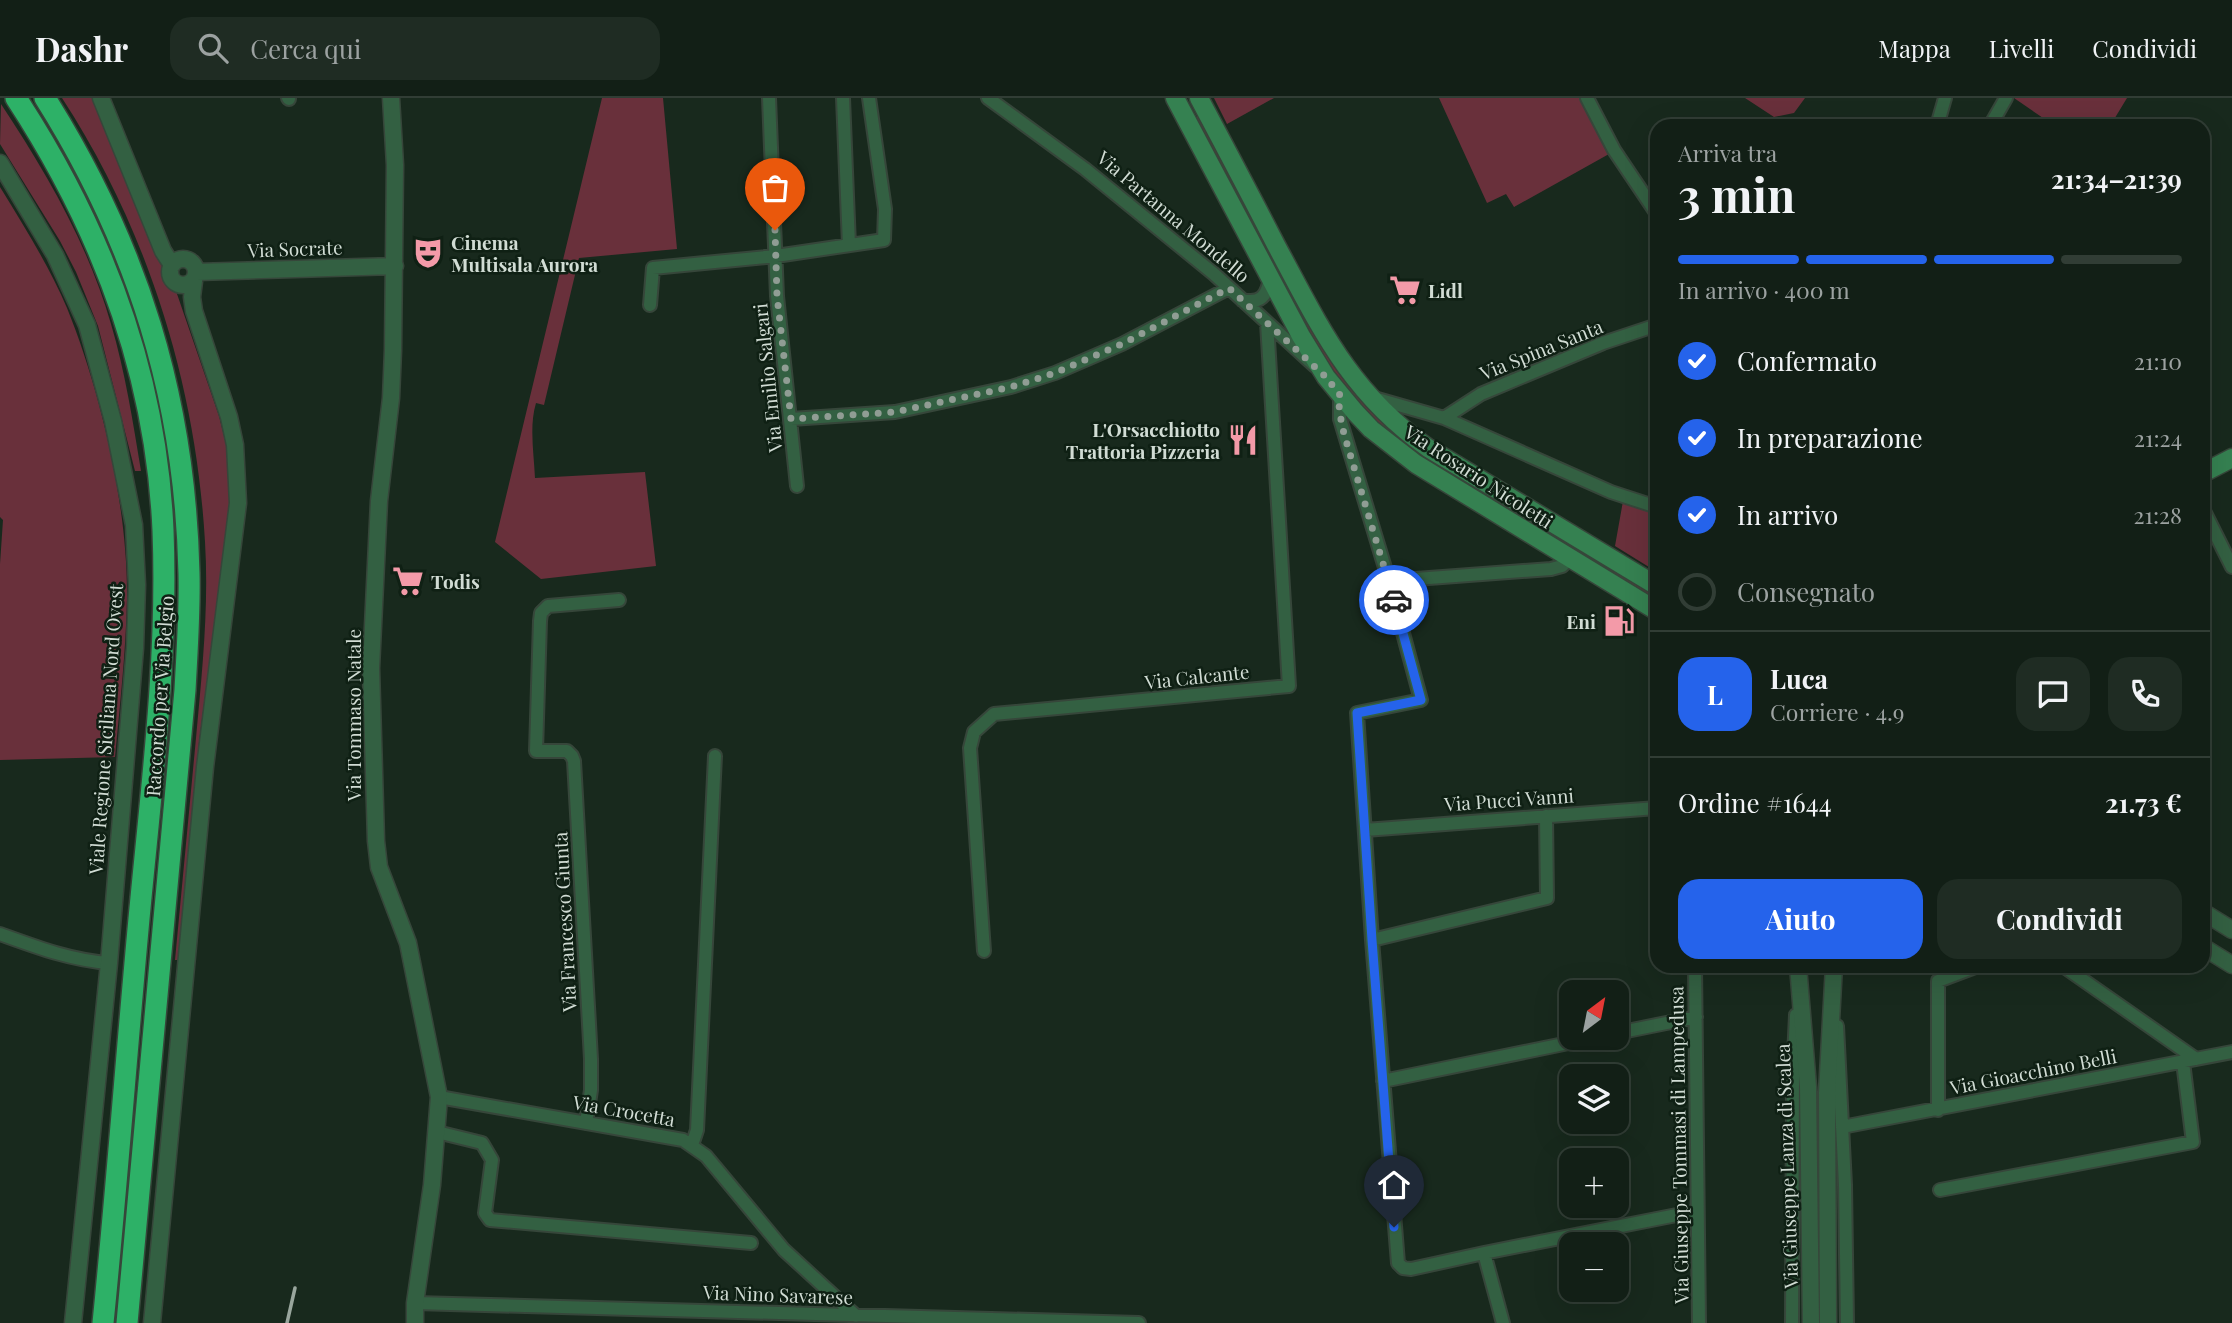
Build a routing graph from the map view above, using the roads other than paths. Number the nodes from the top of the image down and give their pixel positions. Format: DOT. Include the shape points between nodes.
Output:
graph roads {
  1 [pos="16,98"];
  2 [pos="45,98"];
  3 [pos="101,98"];
  4 [pos="113,98"];
  5 [pos="391,98"];
  6 [pos="769,98"];
  7 [pos="843,98"];
  8 [pos="869,98"];
  9 [pos="988,98"];
  10 [pos="1175,98"];
  11 [pos="1199,98"];
  12 [pos="1587,98"];
  13 [pos="1945,98"];
  14 [pos="2006,98"];
  15 [pos="1210,119"];
  16 [pos="1939,119"];
  17 [pos="1994,119"];
  18 [pos="1187,122"];
  19 [pos="0,163"];
  20 [pos="1650,204"];
  21 [pos="849,245"];
  22 [pos="776,256"];
  23 [pos="177,262"];
  24 [pos="395,266"];
  25 [pos="195,276"];
  26 [pos="1270,278"];
  27 [pos="1229,288"];
  28 [pos="1242,300"];
  29 [pos="650,305"];
  30 [pos="1267,323"];
  31 [pos="1650,327"];
  32 [pos="1326,377"];
  33 [pos="1340,395"];
  34 [pos="1368,395"];
  35 [pos="1444,418"];
  36 [pos="791,419"];
  37 [pos="2232,458"];
  38 [pos="2210,469"];
  39 [pos="797,486"];
  40 [pos="1650,505"];
  41 [pos="2210,523"];
  42 [pos="1570,558"];
  43 [pos="2232,567"];
  44 [pos="1389,581"];
  45 [pos="1650,582"];
  46 [pos="619,600"];
  47 [pos="1650,607"];
  48 [pos="715,756"];
  49 [pos="1650,809"];
  50 [pos="1546,816"];
  51 [pos="1365,830"];
  52 [pos="2210,916"];
  53 [pos="2232,930"];
  54 [pos="0,934"];
  55 [pos="1372,940"];
  56 [pos="984,951"];
  57 [pos="2210,951"];
  58 [pos="109,963"];
  59 [pos="2232,965"];
  60 [pos="1695,973"];
  61 [pos="1798,973"];
  62 [pos="1834,973"];
  63 [pos="1959,973"];
  64 [pos="2072,973"];
  65 [pos="1798,984"];
  66 [pos="1834,988"];
  67 [pos="1696,1017"];
  68 [pos="130,1021"];
  69 [pos="1629,1031"];
  70 [pos="1559,1045"];
  71 [pos="2232,1052"];
  72 [pos="2190,1060"];
  73 [pos="1383,1081"];
  74 [pos="439,1097"];
  75 [pos="1938,1110"];
  76 [pos="586,1123"];
  77 [pos="1842,1127"];
  78 [pos="437,1132"];
  79 [pos="692,1145"];
  80 [pos="1940,1190"];
  81 [pos="1697,1211"];
  82 [pos="751,1242"];
  83 [pos="1484,1252"];
  84 [pos="415,1303"];
  85 [pos="856,1316"];
  86 [pos="73,1323"];
  87 [pos="94,1323"];
  88 [pos="103,1323"];
  89 [pos="127,1323"];
  90 [pos="152,1323"];
  91 [pos="415,1323"];
  92 [pos="1139,1323"];
  93 [pos="1503,1323"];
  94 [pos="1699,1323"];
  95 [pos="1791,1323"];
  96 [pos="1811,1323"];
  97 [pos="1828,1323"];
  98 [pos="1847,1323"];
  1 -- 68 [label="highway, Raccordo per Via Belgio" via="83,214 113,284 136,360 158,480 162,645"];
  2 -- 89 [label="highway, Raccordo per Via Belgio" via="100,196 148,314 168,392 187,535 184,690"];
  3 -- 23 [label="street" via="163,251"];
  4 -- 23 [label="street"];
  5 -- 24 [label="street, Via Tommaso Natale"];
  6 -- 22 [label="street, Via Emilio Salgari"];
  7 -- 21 [label="street"];
  8 -- 21 [label="street" via="886,209 884,240"];
  9 -- 27 [label="street, Via Partanna Mondello" via="1085,169"];
  10 -- 18 [label="main road, Via Rosario Nicoletti"];
  11 -- 15 [label="main road, Via Rosario Nicoletti"];
  12 -- 20 [label="street"];
  13 -- 16 [label="street"];
  14 -- 17 [label="street"];
  15 -- 18 [label="main road" via="1196,108 1188,112"];
  15 -- 34 [label="main road, Via Rosario Nicoletti" via="1321,329"];
  18 -- 26 [label="main road, Via Rosario Nicoletti"];
  19 -- 58 [label="street, Viale Regione Siciliana Nord Ovest" via="55,255 87,325 134,526 135,648"];
  21 -- 22 [label="street"];
  22 -- 29 [label="street" via="653,268"];
  22 -- 36 [label="street, Via Emilio Salgari"];
  23 -- 25 [label="street" via="190,260"];
  23 -- 25 [label="street" via="170,274 174,282 186,285"];
  24 -- 25 [label="street, Via Socrate"];
  24 -- 74 [label="street, Via Tommaso Natale" via="391,398 379,501 371,667 376,841 379,867 408,943"];
  25 -- 90 [label="street" via="194,311 233,436 238,503 205,767"];
  26 -- 28 [label="street" via="1263,297"];
  26 -- 32 [label="main road, Via Rosario Nicoletti"];
  27 -- 28 [label="street, Via Partanna Mondello"];
  27 -- 36 [label="street" via="1111,349 1011,387 895,412"];
  28 -- 30 [label="street, Via Partanna Mondello"];
  30 -- 32 [label="street, Via Partanna Mondello"];
  30 -- 56 [label="street, Via Calcante" via="1289,686 994,714 974,732 970,748"];
  31 -- 35 [label="street, Via Spina Santa" via="1481,394"];
  32 -- 33 [label="main road, Via Rosario Nicoletti"];
  33 -- 42 [label="main road, Via Rosario Nicoletti" via="1371,429 1416,464"];
  33 -- 44 [label="street" via="1340,419"];
  34 -- 35 [label="street"];
  34 -- 45 [label="main road, Via Rosario Nicoletti" via="1428,448"];
  35 -- 40 [label="street"];
  36 -- 39 [label="street, Via Emilio Salgari"];
  37 -- 38 [label="main road"];
  41 -- 43 [label="street"];
  42 -- 44 [label="street" via="1551,569"];
  42 -- 47 [label="main road, Via Rosario Nicoletti"];
  44 -- 51 [label="street" via="1421,700 1357,713"];
  46 -- 76 [label="street, Via Francesco Giunta" via="556,604 541,613 536,751 567,751 574,761 591,1059"];
  48 -- 79 [label="street" via="697,1130"];
  49 -- 50 [label="street, Via Pucci Vanni"];
  50 -- 51 [label="street, Via Pucci Vanni"];
  50 -- 55 [label="street" via="1547,898"];
  51 -- 55 [label="street"];
  52 -- 53 [label="street"];
  54 -- 58 [label="street" via="52,953"];
  55 -- 73 [label="street"];
  57 -- 59 [label="street"];
  58 -- 86 [label="street, Viale Regione Siciliana Nord Ovest"];
  60 -- 67 [label="street, Via Giuseppe Tommasi di Lampedusa"];
  61 -- 65 [label="street, Via Giuseppe Lanza di Scalea"];
  62 -- 66 [label="street, Via Giuseppe Lanza di Scalea"];
  63 -- 75 [label="street" via="1938,981"];
  64 -- 72 [label="street"];
  65 -- 95 [label="street"];
  65 -- 96 [label="street, Via Giuseppe Lanza di Scalea" via="1808,1087"];
  66 -- 77 [label="street, Via Giuseppe Lanza di Scalea"];
  66 -- 97 [label="street, Via Giuseppe Lanza di Scalea" via="1827,1093"];
  67 -- 69 [label="street"];
  67 -- 81 [label="street, Via Giuseppe Tommasi di Lampedusa"];
  68 -- 87 [label="highway" via="111,1146"];
  68 -- 88 [label="highway, Raccordo per Via Belgio"];
  70 -- 73 [label="street"];
  71 -- 72 [label="street, Via Gioacchino Belli"];
  72 -- 75 [label="street, Via Gioacchino Belli"];
  72 -- 80 [label="street" via="2193,1142"];
  73 -- 83 [label="street" via="1396,1259 1403,1268 1411,1269"];
  74 -- 76 [label="street, Via Crocetta"];
  74 -- 78 [label="street, Via Tommaso Natale"];
  75 -- 77 [label="street, Via Gioacchino Belli"];
  76 -- 79 [label="street, Via Crocetta"];
  77 -- 98 [label="street, Via Giuseppe Lanza di Scalea"];
  78 -- 82 [label="street" via="482,1143 492,1160 485,1213 490,1220"];
  78 -- 84 [label="street, Via Tommaso Natale"];
  79 -- 85 [label="street, Via Crocetta" via="784,1250"];
  81 -- 83 [label="street"];
  81 -- 94 [label="street, Via Giuseppe Tommasi di Lampedusa"];
  83 -- 93 [label="street"];
  84 -- 85 [label="street, Via Nino Savarese"];
  84 -- 91 [label="street, Via Tommaso Natale"];
  85 -- 92 [label="street, Via Nino Savarese"];
}
